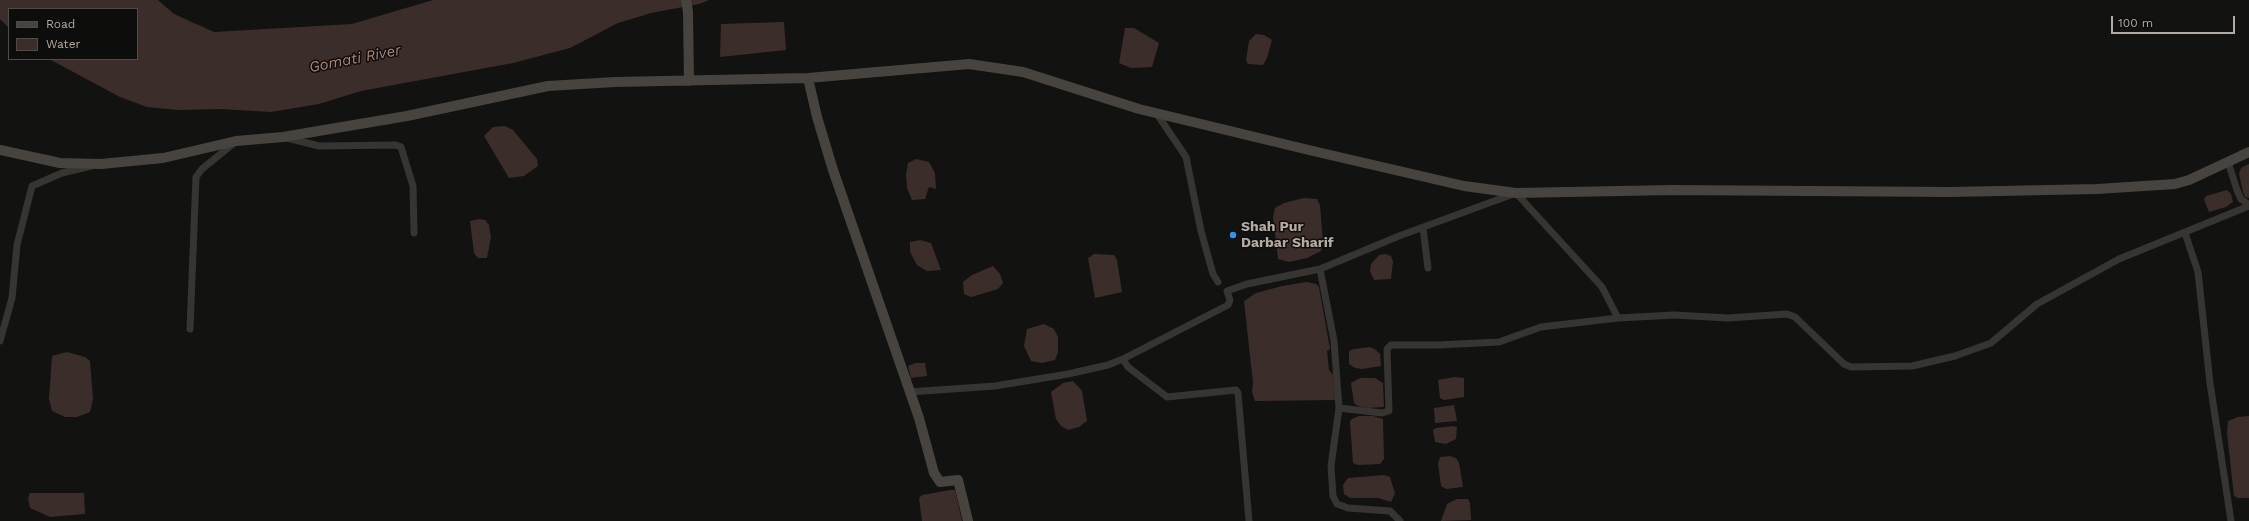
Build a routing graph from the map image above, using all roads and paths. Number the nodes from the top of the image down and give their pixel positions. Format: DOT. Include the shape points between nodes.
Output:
graph roads {
  1 [pos="686,0"];
  2 [pos="808,78"];
  3 [pos="689,81"];
  4 [pos="1157,114"];
  5 [pos="283,137"];
  6 [pos="236,141"];
  7 [pos="0,150"];
  8 [pos="2249,152"];
  9 [pos="2228,162"];
  10 [pos="101,164"];
  11 [pos="1516,193"];
  12 [pos="2249,205"];
  13 [pos="1423,228"];
  14 [pos="414,233"];
  15 [pos="2185,233"];
  16 [pos="1428,268"];
  17 [pos="1320,269"];
  18 [pos="1218,282"];
  19 [pos="1618,318"];
  20 [pos="190,329"];
  21 [pos="0,341"];
  22 [pos="1123,359"];
  23 [pos="910,392"];
  24 [pos="1339,408"];
  25 [pos="968,521"];
  26 [pos="1249,521"];
  27 [pos="1400,521"];
  28 [pos="2231,521"];
  1 -- 3 [label="main road"];
  2 -- 3 [label="main road"];
  2 -- 4 [label="main road" via="969,64 1023,72"];
  2 -- 23 [label="main road" via="833,170"];
  3 -- 5 [label="main road" via="548,86 407,116"];
  4 -- 11 [label="main road" via="1464,186"];
  4 -- 18 [label="street" via="1186,157 1201,231 1213,274"];
  5 -- 6 [label="main road"];
  5 -- 14 [label="street" via="319,146 396,144 401,147 413,186"];
  6 -- 10 [label="main road" via="163,158"];
  6 -- 20 [label="street" via="196,177"];
  7 -- 10 [label="main road" via="60,163"];
  8 -- 9 [label="main road"];
  9 -- 11 [label="main road" via="2175,184 2097,189"];
  9 -- 12 [label="street" via="2241,199"];
  10 -- 21 [label="street" via="62,173 32,186 18,245 12,298"];
  11 -- 13 [label="street"];
  11 -- 19 [label="street" via="1602,287"];
  12 -- 15 [label="street"];
  13 -- 16 [label="street"];
  13 -- 17 [label="street"];
  15 -- 19 [label="street" via="2119,258 2037,304 1991,343 1955,356 1912,366 1851,368 1795,317 1787,314 1728,318"];
  15 -- 28 [label="street" via="2198,272 2210,383"];
  17 -- 22 [label="street" via="1247,284 1227,291 1230,300 1228,305"];
  17 -- 24 [label="street" via="1334,341"];
  19 -- 24 [label="street" via="1541,327 1499,342 1391,345 1387,349 1388,411 1382,413"];
  22 -- 23 [label="street" via="1068,374 995,386"];
  22 -- 26 [label="street" via="1128,367 1167,397 1232,389 1238,392"];
  23 -- 25 [label="main road" via="934,473 940,482 958,480"];
  24 -- 27 [label="street" via="1330,466 1332,496 1338,504 1348,508 1390,511"];
}
